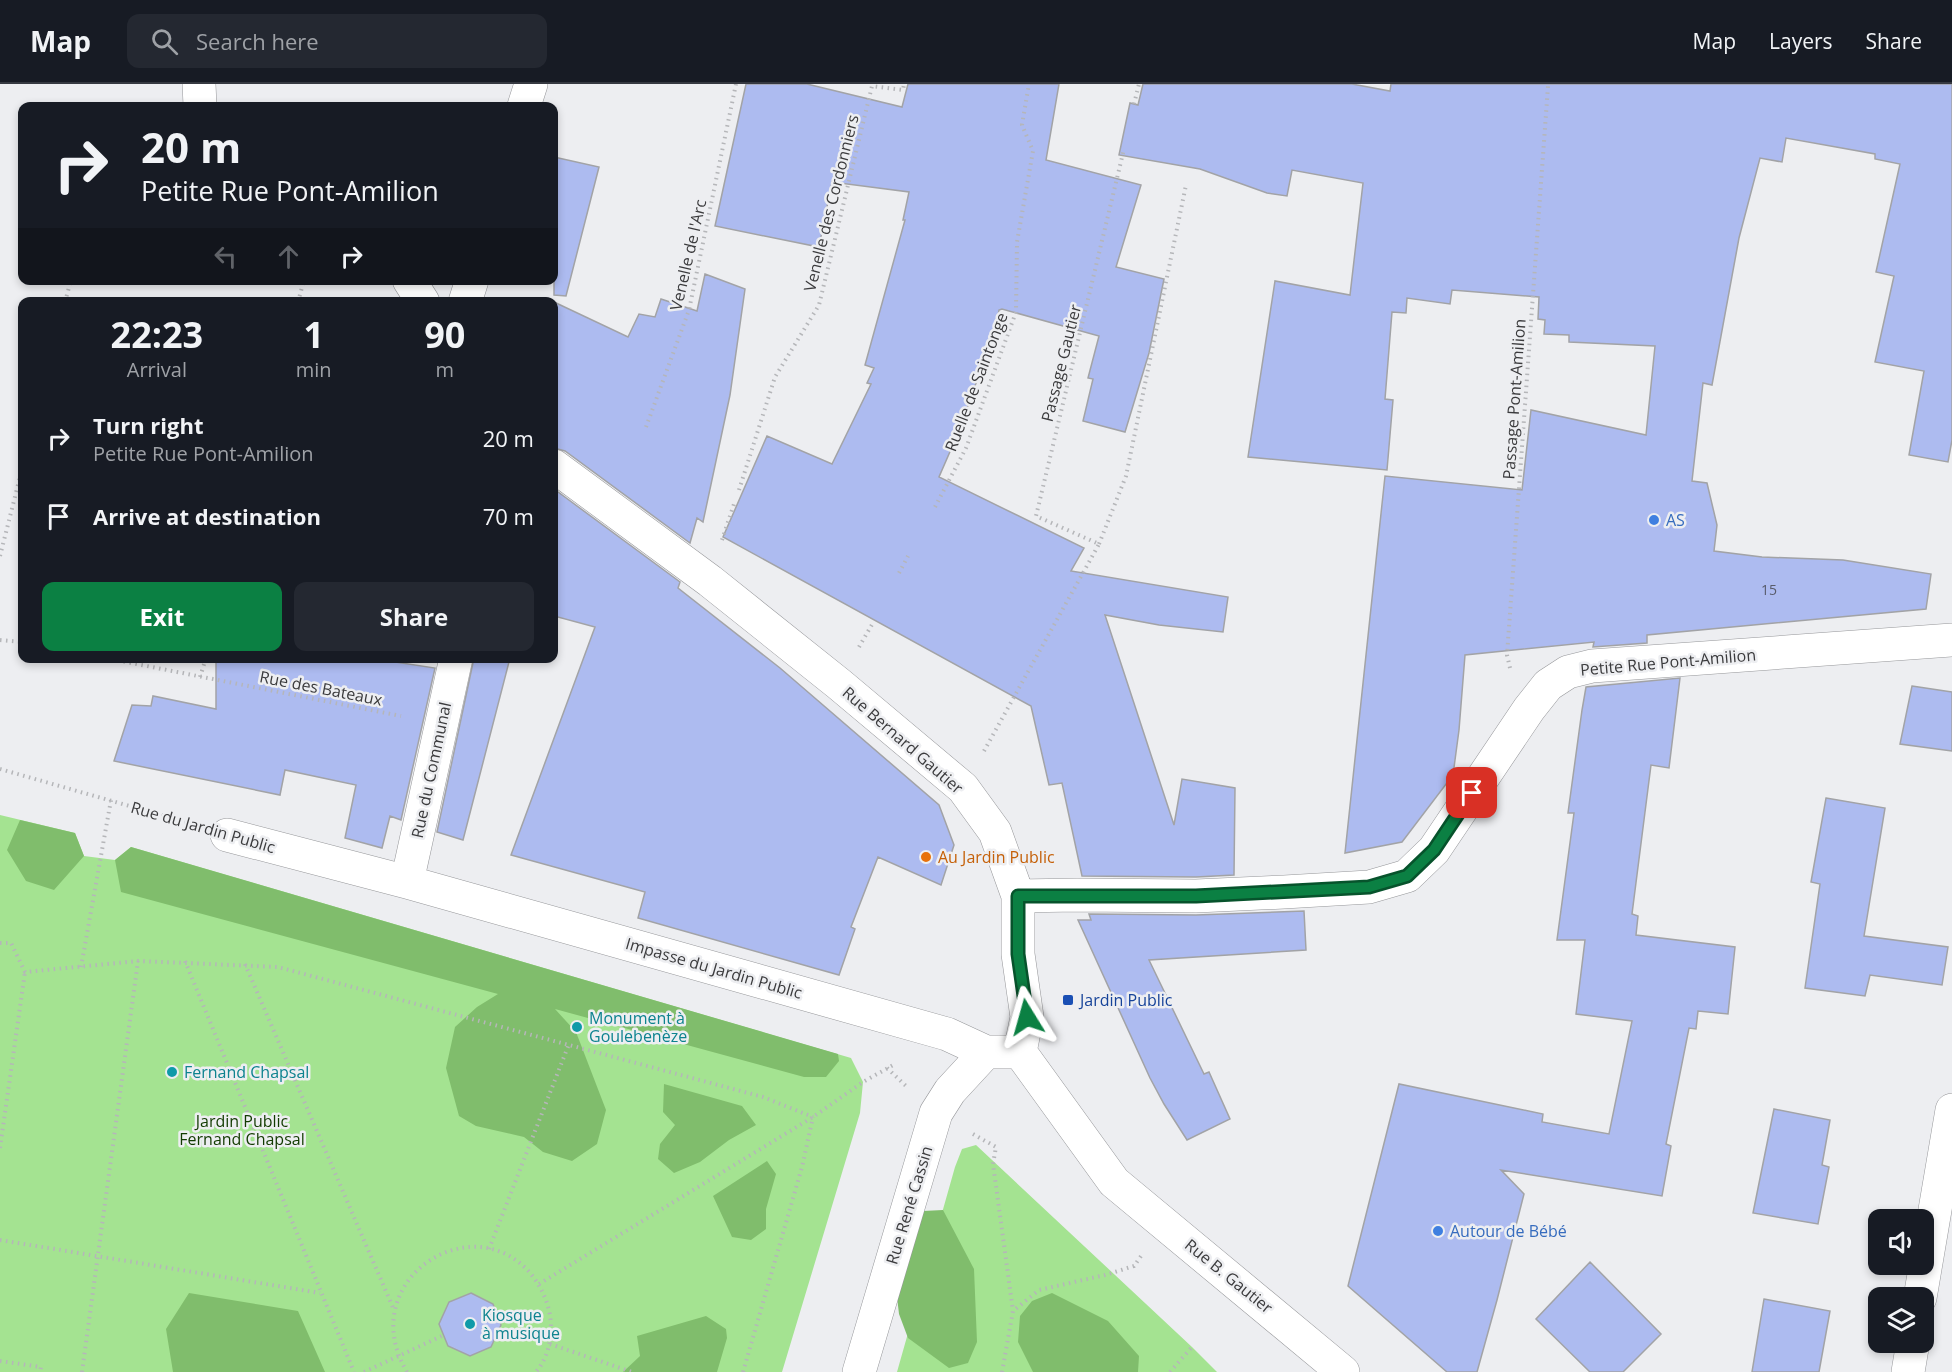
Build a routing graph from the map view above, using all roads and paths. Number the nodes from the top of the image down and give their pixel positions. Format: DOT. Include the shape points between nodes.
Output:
graph roads {
  1 [pos="531,84"];
  2 [pos="736,84"];
  3 [pos="904,84"];
  4 [pos="1029,84"];
  5 [pos="1139,84"];
  6 [pos="1548,86"];
  7 [pos="525,102"];
  8 [pos="1134,104"];
  9 [pos="1124,149"];
  10 [pos="1186,185"];
  11 [pos="646,427"];
  12 [pos="558,469"];
  13 [pos="18,485"];
  14 [pos="739,490"];
  15 [pos="935,507"];
  16 [pos="1099,544"];
  17 [pos="0,556"];
  18 [pos="908,556"];
  19 [pos="899,573"];
  20 [pos="0,640"];
  21 [pos="1952,640"];
  22 [pos="18,642"];
  23 [pos="126,663"];
  24 [pos="204,663"];
  25 [pos="455,663"];
  26 [pos="200,677"];
  27 [pos="1528,709"];
  28 [pos="440,723"];
  29 [pos="0,770"];
  30 [pos="963,788"];
  31 [pos="111,800"];
  32 [pos="227,835"];
  33 [pos="407,882"];
  34 [pos="1018,896"];
  35 [pos="0,943"];
  36 [pos="138,961"];
  37 [pos="184,961"];
  38 [pos="245,964"];
  39 [pos="81,967"];
  40 [pos="25,972"];
  41 [pos="947,1034"];
  42 [pos="569,1044"];
  43 [pos="986,1052"];
  44 [pos="1020,1052"];
  45 [pos="887,1068"];
  46 [pos="1952,1110"];
  47 [pos="936,1113"];
  48 [pos="813,1117"];
  49 [pos="0,1148"];
  50 [pos="1166,1224"];
  51 [pos="0,1240"];
  52 [pos="489,1249"];
  53 [pos="98,1256"];
  54 [pos="539,1284"];
  55 [pos="1922,1287"];
  56 [pos="320,1293"];
  57 [pos="394,1310"];
  58 [pos="1013,1311"];
  59 [pos="444,1335"];
  60 [pos="550,1344"];
  61 [pos="1192,1347"];
  62 [pos="1911,1353"];
  63 [pos="398,1356"];
  64 [pos="0,1361"];
  65 [pos="40,1372"];
  66 [pos="82,1372"];
  67 [pos="354,1372"];
  68 [pos="364,1372"];
  69 [pos="407,1372"];
  70 [pos="536,1372"];
  71 [pos="632,1372"];
  72 [pos="743,1372"];
  73 [pos="859,1372"];
  74 [pos="1002,1372"];
  75 [pos="1170,1372"];
  76 [pos="1343,1372"];
  77 [pos="1908,1372"];
  1 -- 7 [label="street"];
  2 -- 11 [label="path, Venelle de l'Arc" via="689,310"];
  3 -- 14 [label="path, Venelle des Cordonniers" via="903,90 872,86 819,305 775,377"];
  4 -- 15 [label="path, Ruelle de Saintonge" via="1022,125 1033,151 1017,242 1016,312 966,448"];
  5 -- 8 [label="path"];
  6 -- 27 [label="path, Passage Pont-Amilion" via="1507,655 1512,679"];
  9 -- 16 [label="path, Passage Gautier" via="1036,516"];
  10 -- 16 [label="path" via="1126,476"];
  12 -- 30 [label="street, Rue Bernard Gautier" via="710,581"];
  13 -- 17 [label="path"];
  16 -- 30 [label="path"];
  18 -- 19 [label="path"];
  20 -- 22 [label="path"];
  21 -- 27 [label="street, Petite Rue Pont-Amilion" via="1592,666 1568,672 1548,685"];
  23 -- 26 [label="path, Rue des Bateaux"];
  24 -- 26 [label="path"];
  25 -- 28 [label="street, Rue du Communal"];
  26 -- 28 [label="path, Rue des Bateaux"];
  27 -- 34 [label="street, Petite Rue Pont-Amilion" via="1434,850 1407,876 1369,887 1284,892"];
  28 -- 33 [label="street, Rue du Communal"];
  29 -- 31 [label="path, Rue du Jardin Public"];
  30 -- 34 [label="street, Rue Bernard Gautier" via="995,832"];
  31 -- 32 [label="path, Rue du Jardin Public"];
  31 -- 39 [label="path"];
  32 -- 33 [label="street, Rue du Jardin Public"];
  33 -- 41 [label="street, Impasse du Jardin Public"];
  34 -- 44 [label="street, Rue Bernard Gautier" via="1018,954 1027,1017"];
  35 -- 40 [label="path" via="11,944"];
  36 -- 37 [label="path"];
  36 -- 39 [label="path"];
  36 -- 53 [label="path"];
  37 -- 38 [label="path"];
  37 -- 56 [label="path"];
  38 -- 42 [label="path" via="278,967"];
  38 -- 57 [label="path"];
  39 -- 40 [label="path"];
  40 -- 49 [label="path"];
  41 -- 43 [label="street, Impasse du Jardin Public"];
  41 -- 45 [label="path"];
  42 -- 48 [label="path" via="763,1097"];
  42 -- 52 [label="path"];
  43 -- 44 [label="street, Impasse du Jardin Public"];
  43 -- 47 [label="street, Rue René Cassin" via="950,1091"];
  44 -- 50 [label="street, Rue B. Gautier" via="1114,1182"];
  45 -- 47 [label="path"];
  45 -- 48 [label="path"];
  46 -- 55 [label="street"];
  47 -- 58 [label="path" via="996,1147 993,1164"];
  47 -- 73 [label="street, Rue René Cassin"];
  48 -- 54 [label="path"];
  48 -- 72 [label="path"];
  50 -- 58 [label="path" via="1134,1266 1039,1290"];
  50 -- 76 [label="street, Rue B. Gautier"];
  51 -- 53 [label="path"];
  52 -- 54 [label="path" via="509,1256"];
  52 -- 57 [label="path" via="464,1248 433,1258 403,1286"];
  53 -- 56 [label="path"];
  53 -- 66 [label="path"];
  54 -- 60 [label="path" via="548,1303"];
  56 -- 67 [label="path"];
  57 -- 63 [label="path" via="392,1333"];
  58 -- 74 [label="path"];
  59 -- 63 [label="path"];
  60 -- 70 [label="path"];
  60 -- 71 [label="path"];
  61 -- 75 [label="path"];
  62 -- 77 [label="street"];
  63 -- 68 [label="path"];
  63 -- 69 [label="path"];
  64 -- 65 [label="path" via="41,1367"];
}
